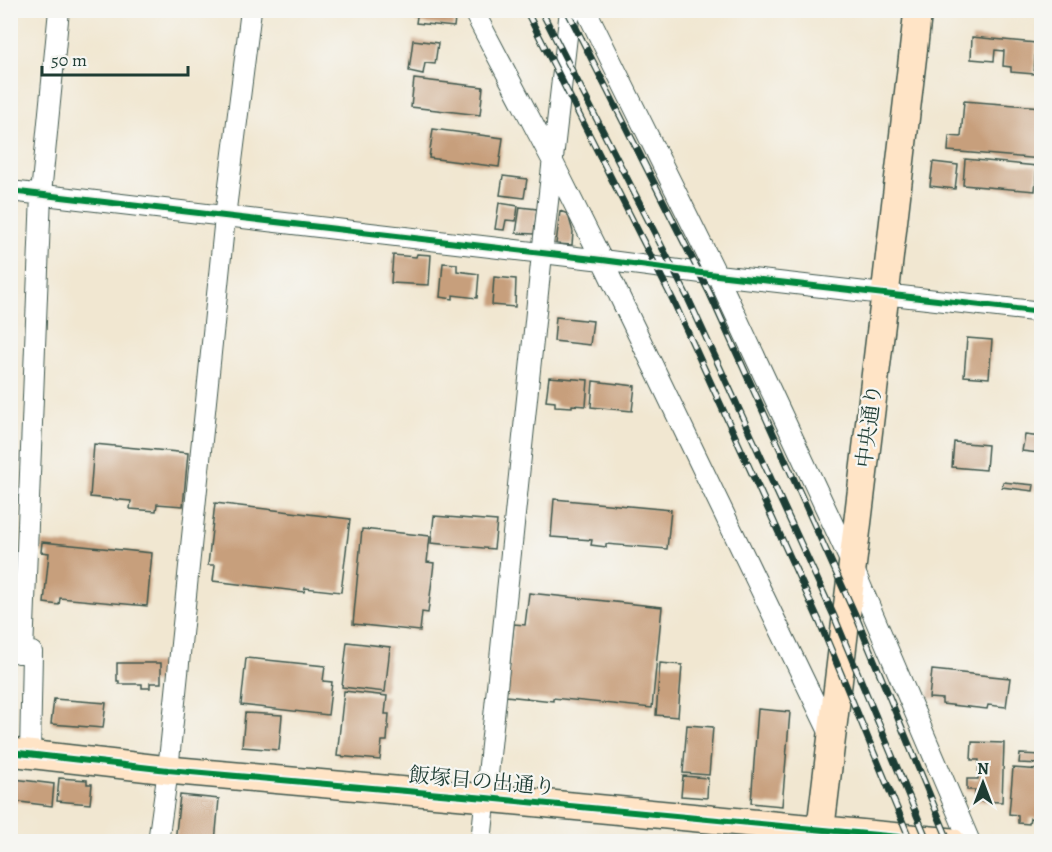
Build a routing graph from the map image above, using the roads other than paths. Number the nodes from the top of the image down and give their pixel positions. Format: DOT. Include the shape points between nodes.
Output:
graph roads {
  1 [pos="59,10"];
  2 [pos="251,10"];
  3 [pos="473,10"];
  4 [pos="570,10"];
  5 [pos="586,10"];
  6 [pos="918,10"];
  7 [pos="553,162"];
  8 [pos="10,191"];
  9 [pos="41,194"];
  10 [pos="225,217"];
  11 [pos="542,254"];
  12 [pos="602,260"];
  13 [pos="717,275"];
  14 [pos="885,295"];
  15 [pos="1041,312"];
  16 [pos="852,565"];
  17 [pos="17,653"];
  18 [pos="832,738"];
  19 [pos="20,753"];
  20 [pos="168,770"];
  21 [pos="486,798"];
  22 [pos="820,835"];
  23 [pos="872,837"];
  24 [pos="158,842"];
  25 [pos="481,842"];
  26 [pos="952,842"];
  27 [pos="970,842"];
  1 -- 9 [label="street"];
  2 -- 10 [label="street"];
  3 -- 7 [label="street"];
  4 -- 7 [label="street"];
  5 -- 13 [label="street"];
  6 -- 14 [label="street, 中央通り"];
  7 -- 11 [label="street"];
  7 -- 12 [label="street"];
  8 -- 9 [label="street"];
  9 -- 10 [label="street"];
  9 -- 17 [label="street"];
  10 -- 11 [label="street"];
  10 -- 20 [label="street"];
  11 -- 12 [label="street"];
  11 -- 21 [label="street"];
  12 -- 13 [label="street"];
  12 -- 18 [label="street"];
  13 -- 14 [label="street"];
  13 -- 16 [label="street"];
  14 -- 15 [label="street"];
  14 -- 16 [label="street, 中央通り"];
  16 -- 18 [label="street, 中央通り"];
  16 -- 27 [label="street"];
  17 -- 19 [label="street" via="32,652"];
  18 -- 22 [label="street, 中央通り"];
  19 -- 20 [label="street, 飯塚日の出通り"];
  20 -- 21 [label="street, 飯塚日の出通り"];
  20 -- 24 [label="street"];
  21 -- 22 [label="street, 飯塚日の出通り"];
  21 -- 25 [label="street"];
  22 -- 23 [label="street, 飯塚日の出通り"];
  23 -- 26 [label="street, 飯塚日の出通り"];
}
